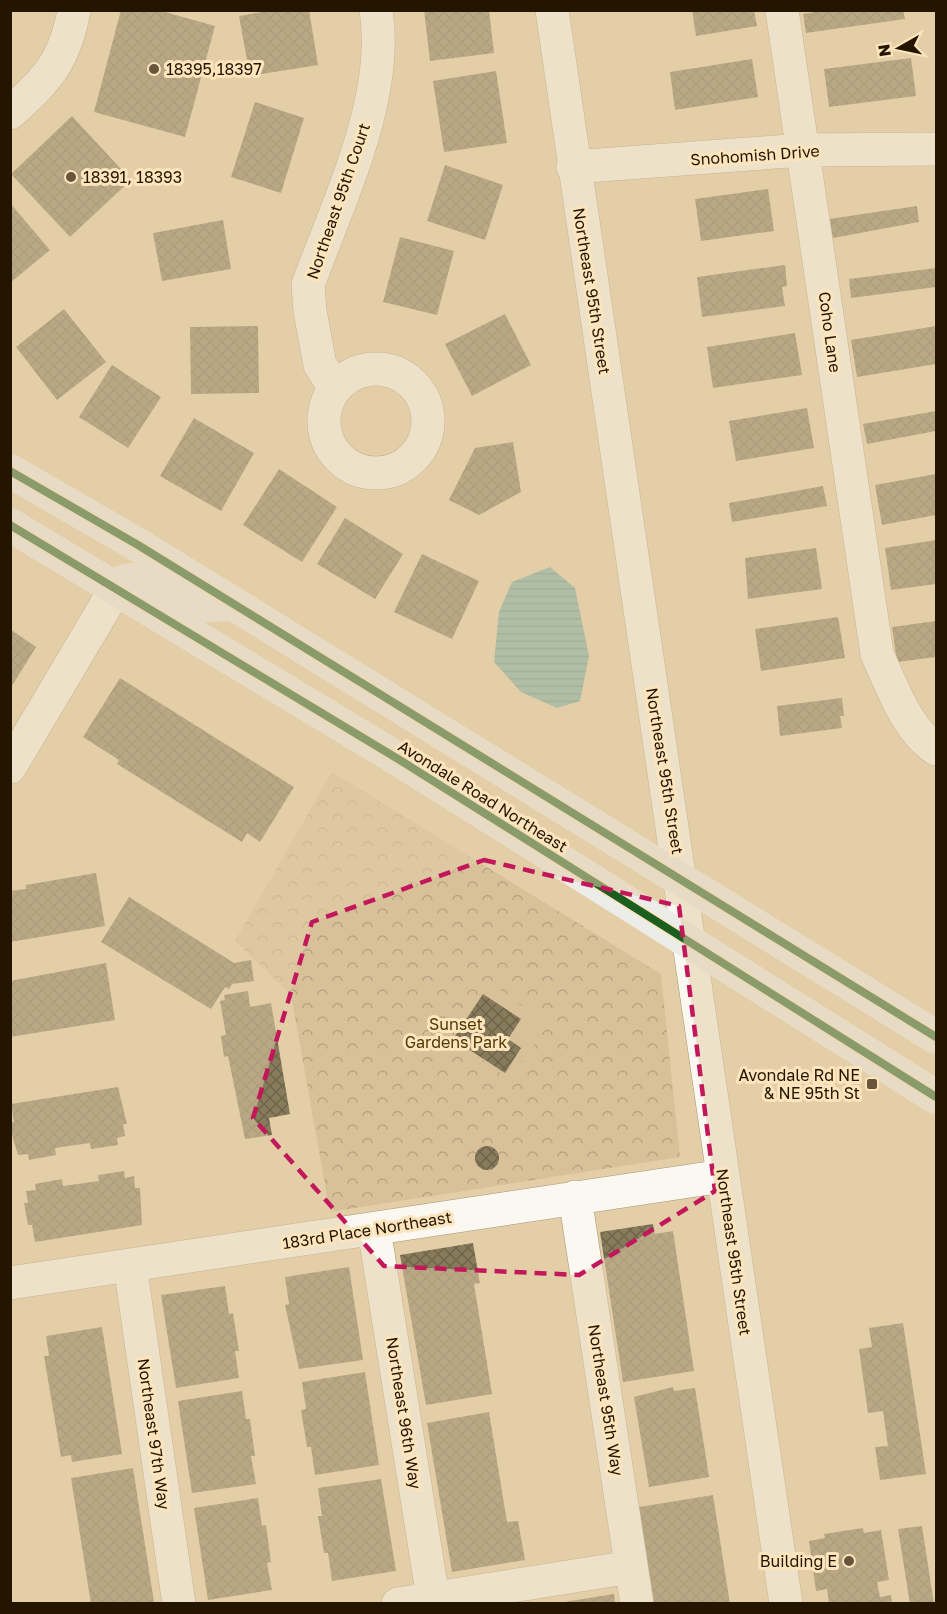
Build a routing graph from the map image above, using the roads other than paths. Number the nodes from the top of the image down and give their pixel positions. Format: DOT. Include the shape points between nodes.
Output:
graph roads {
  1 [pos="74,10"];
  2 [pos="376,10"];
  3 [pos="552,10"];
  4 [pos="782,10"];
  5 [pos="10,113"];
  6 [pos="936,149"];
  7 [pos="803,150"];
  8 [pos="573,167"];
  9 [pos="335,388"];
  10 [pos="11,471"];
  11 [pos="10,525"];
  12 [pos="115,590"];
  13 [pos="232,603"];
  14 [pos="936,749"];
  15 [pos="10,767"];
  16 [pos="681,878"];
  17 [pos="690,942"];
  18 [pos="936,1037"];
  19 [pos="936,1097"];
  20 [pos="723,1176"];
  21 [pos="575,1197"];
  22 [pos="374,1229"];
  23 [pos="130,1265"];
  24 [pos="10,1283"];
  25 [pos="631,1567"];
  26 [pos="433,1598"];
  27 [pos="179,1604"];
  28 [pos="398,1604"];
  29 [pos="637,1604"];
  30 [pos="786,1604"];
  1 -- 5 [label="street" via="68,42 53,69"];
  2 -- 9 [label="street, Northeast 95th Court" via="378,76 366,124 308,285 320,364"];
  3 -- 8 [label="street, Northeast 95th Street"];
  4 -- 7 [label="street, Coho Lane"];
  6 -- 7 [label="street, Snohomish Drive"];
  7 -- 8 [label="street, Snohomish Drive"];
  7 -- 14 [label="street, Coho Lane" via="877,654 921,740"];
  8 -- 16 [label="street, Northeast 95th Street"];
  10 -- 13 [label="main road, Avondale Road Northeast"];
  11 -- 12 [label="main road, Avondale Road Northeast"];
  12 -- 13 [label="main road" via="123,581 134,580 195,606"];
  12 -- 15 [label="street"];
  12 -- 17 [label="main road, Avondale Road Northeast" via="393,756"];
  13 -- 16 [label="main road, Avondale Road Northeast"];
  16 -- 17 [label="street, Northeast 95th Street"];
  16 -- 18 [label="main road, Avondale Road Northeast"];
  17 -- 19 [label="main road, Avondale Road Northeast"];
  17 -- 20 [label="street, Northeast 95th Street"];
  20 -- 21 [label="street, 183rd Place Northeast"];
  20 -- 30 [label="street, Northeast 95th Street"];
  21 -- 22 [label="street, 183rd Place Northeast"];
  21 -- 25 [label="street, Northeast 95th Way"];
  22 -- 23 [label="street, 183rd Place Northeast"];
  22 -- 26 [label="street, Northeast 96th Way"];
  23 -- 24 [label="street, 183rd Place Northeast"];
  23 -- 27 [label="street, Northeast 97th Way"];
  25 -- 26 [label="street"];
  25 -- 29 [label="street, Northeast 95th Way"];
  26 -- 28 [label="street"];
}
